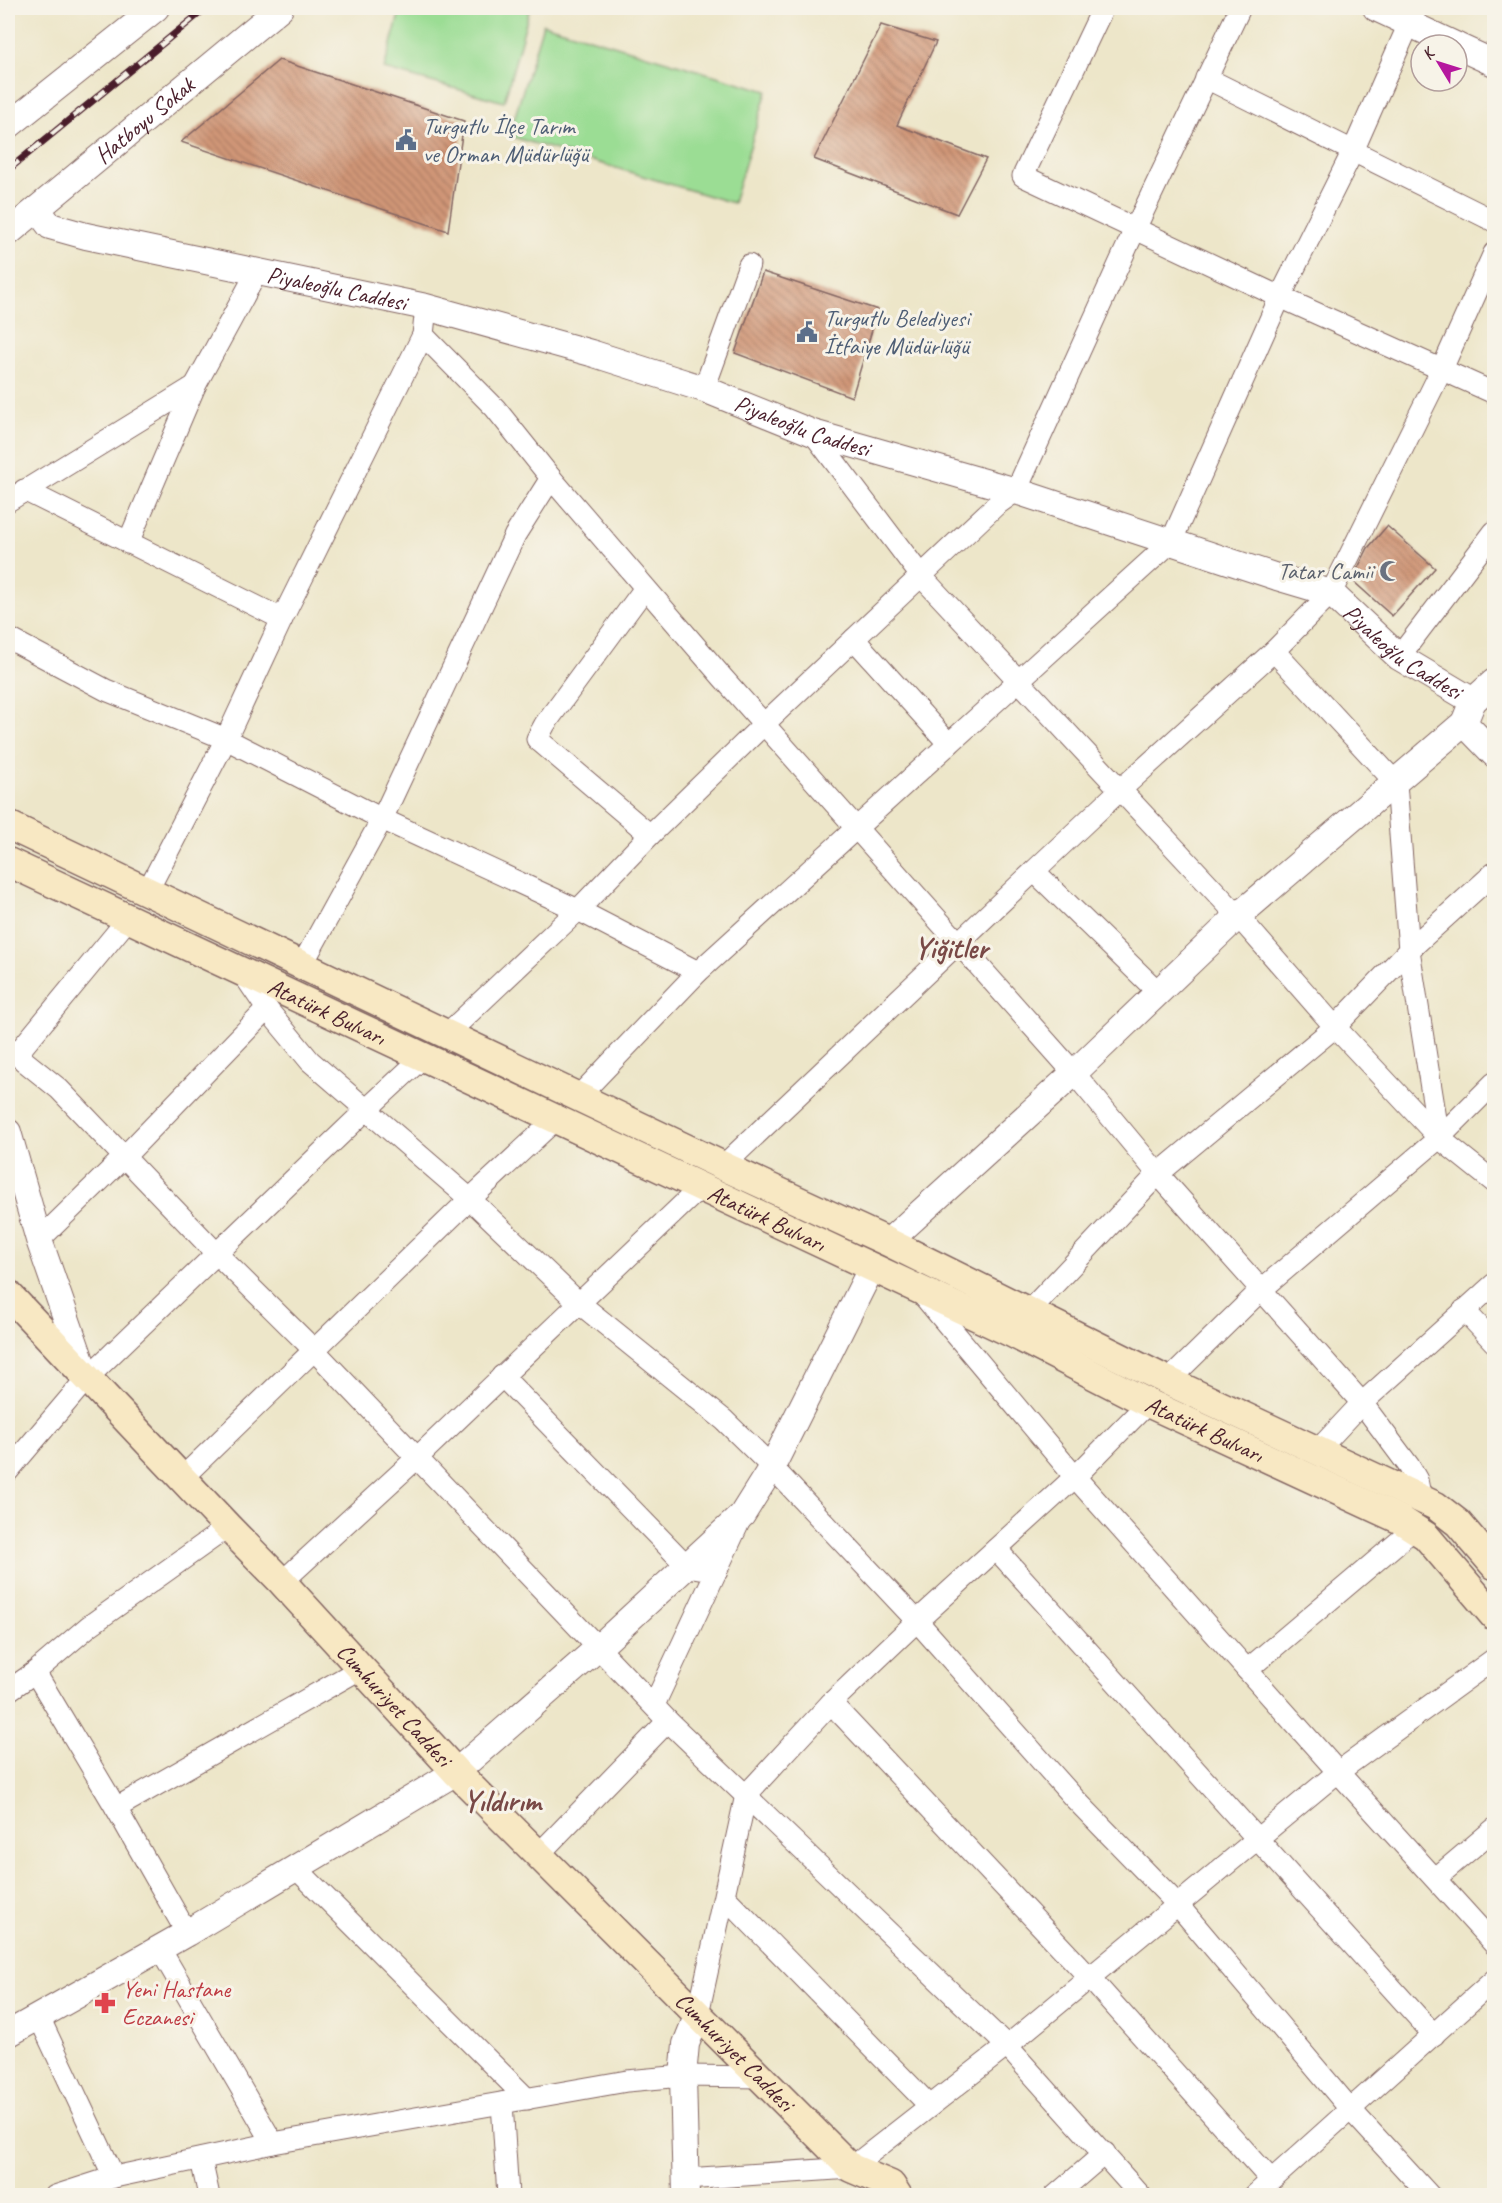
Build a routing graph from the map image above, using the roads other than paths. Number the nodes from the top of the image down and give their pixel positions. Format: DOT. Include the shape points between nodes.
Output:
graph roads {
  1 [pos="280,8"];
  2 [pos="1103,8"];
  3 [pos="1239,8"];
  4 [pos="1376,8"];
  5 [pos="143,12"];
  6 [pos="1413,15"];
  7 [pos="1439,33"];
  8 [pos="1469,51"];
  9 [pos="1494,63"];
  10 [pos="1206,78"];
  11 [pos="8,126"];
  12 [pos="1353,151"];
  13 [pos="37,209"];
  14 [pos="1494,221"];
  15 [pos="1135,229"];
  16 [pos="8,233"];
  17 [pos="1494,253"];
  18 [pos="749,265"];
  19 [pos="257,272"];
  20 [pos="1280,297"];
  21 [pos="426,307"];
  22 [pos="423,335"];
  23 [pos="1442,369"];
  24 [pos="195,386"];
  25 [pos="704,389"];
  26 [pos="1494,393"];
  27 [pos="813,433"];
  28 [pos="551,478"];
  29 [pos="1016,491"];
  30 [pos="16,495"];
  31 [pos="1494,532"];
  32 [pos="1171,542"];
  33 [pos="128,543"];
  34 [pos="921,576"];
  35 [pos="645,588"];
  36 [pos="1331,593"];
  37 [pos="282,619"];
  38 [pos="8,638"];
  39 [pos="854,639"];
  40 [pos="1274,651"];
  41 [pos="1400,657"];
  42 [pos="1017,680"];
  43 [pos="1494,682"];
  44 [pos="1468,712"];
  45 [pos="764,724"];
  46 [pos="226,739"];
  47 [pos="950,744"];
  48 [pos="1494,754"];
  49 [pos="1396,783"];
  50 [pos="1119,791"];
  51 [pos="382,819"];
  52 [pos="8,825"];
  53 [pos="856,830"];
  54 [pos="650,835"];
  55 [pos="8,862"];
  56 [pos="1034,871"];
  57 [pos="1494,873"];
  58 [pos="147,892"];
  59 [pos="578,910"];
  60 [pos="1238,916"];
  61 [pos="128,918"];
  62 [pos="958,944"];
  63 [pos="1409,950"];
  64 [pos="302,965"];
  65 [pos="699,972"];
  66 [pos="1158,992"];
  67 [pos="273,999"];
  68 [pos="1335,1027"];
  69 [pos="447,1034"];
  70 [pos="12,1052"];
  71 [pos="423,1057"];
  72 [pos="1074,1072"];
  73 [pos="1494,1083"];
  74 [pos="578,1097"];
  75 [pos="366,1110"];
  76 [pos="556,1119"];
  77 [pos="8,1132"];
  78 [pos="1439,1138"];
  79 [pos="123,1158"];
  80 [pos="723,1166"];
  81 [pos="1158,1174"];
  82 [pos="1494,1182"];
  83 [pos="701,1186"];
  84 [pos="470,1199"];
  85 [pos="39,1240"];
  86 [pos="888,1242"];
  87 [pos="217,1254"];
  88 [pos="872,1267"];
  89 [pos="1494,1284"];
  90 [pos="916,1288"];
  91 [pos="1261,1290"];
  92 [pos="8,1294"];
  93 [pos="579,1304"];
  94 [pos="1464,1310"];
  95 [pos="1021,1322"];
  96 [pos="1494,1342"];
  97 [pos="314,1350"];
  98 [pos="502,1376"];
  99 [pos="87,1378"];
  100 [pos="1168,1381"];
  101 [pos="1148,1403"];
  102 [pos="1362,1403"];
  103 [pos="1318,1450"];
  104 [pos="418,1457"];
  105 [pos="772,1467"];
  106 [pos="8,1471"];
  107 [pos="1305,1476"];
  108 [pos="1075,1477"];
  109 [pos="182,1478"];
  110 [pos="1421,1499"];
  111 [pos="742,1515"];
  112 [pos="228,1527"];
  113 [pos="1416,1528"];
  114 [pos="996,1549"];
  115 [pos="1494,1565"];
  116 [pos="687,1566"];
  117 [pos="717,1571"];
  118 [pos="282,1582"];
  119 [pos="1494,1616"];
  120 [pos="917,1621"];
  121 [pos="598,1648"];
  122 [pos="1494,1659"];
  123 [pos="360,1669"];
  124 [pos="1247,1670"];
  125 [pos="35,1672"];
  126 [pos="8,1691"];
  127 [pos="831,1703"];
  128 [pos="654,1705"];
  129 [pos="668,1721"];
  130 [pos="456,1772"];
  131 [pos="1338,1772"];
  132 [pos="746,1795"];
  133 [pos="116,1808"];
  134 [pos="1494,1829"];
  135 [pos="1257,1839"];
  136 [pos="539,1854"];
  137 [pos="297,1869"];
  138 [pos="1436,1878"];
  139 [pos="725,1898"];
  140 [pos="1177,1904"];
  141 [pos="188,1933"];
  142 [pos="1494,1944"];
  143 [pos="160,1949"];
  144 [pos="1089,1977"];
  145 [pos="1494,1980"];
  146 [pos="698,2013"];
  147 [pos="39,2017"];
  148 [pos="8,2034"];
  149 [pos="1434,2035"];
  150 [pos="1007,2046"];
  151 [pos="684,2076"];
  152 [pos="762,2077"];
  153 [pos="527,2098"];
  154 [pos="502,2103"];
  155 [pos="930,2106"];
  156 [pos="1351,2110"];
  157 [pos="273,2143"];
  158 [pos="1105,2153"];
  159 [pos="201,2159"];
  160 [pos="851,2168"];
  161 [pos="114,2177"];
  162 [pos="1271,2180"];
  163 [pos="686,2187"];
  164 [pos="55,2196"];
  165 [pos="209,2196"];
  166 [pos="508,2196"];
  167 [pos="898,2196"];
  168 [pos="1054,2196"];
  169 [pos="1142,2196"];
  170 [pos="1254,2196"];
  171 [pos="1430,2196"];
  1 -- 13 [label="street, Hatboyu Sokak"];
  2 -- 15 [label="street" via="1023,176"];
  3 -- 10 [label="street"];
  4 -- 6 [label="street"];
  5 -- 11 [label="street"];
  6 -- 7 [label="street"];
  6 -- 12 [label="street"];
  8 -- 9 [label="street"];
  10 -- 12 [label="street"];
  10 -- 15 [label="street"];
  12 -- 14 [label="street"];
  12 -- 20 [label="street"];
  13 -- 16 [label="street, Hatboyu Sokak"];
  13 -- 19 [label="street, Piyaleoğlu Caddesi" via="50,226"];
  15 -- 20 [label="street"];
  15 -- 29 [label="street"];
  17 -- 23 [label="street"];
  18 -- 25 [label="street"];
  19 -- 21 [label="street, Piyaleoğlu Caddesi"];
  19 -- 24 [label="street"];
  20 -- 23 [label="street"];
  20 -- 32 [label="street"];
  21 -- 22 [label="street"];
  21 -- 25 [label="street, Piyaleoğlu Caddesi"];
  22 -- 28 [label="street" via="495,408"];
  22 -- 37 [label="street"];
  23 -- 26 [label="street"];
  23 -- 36 [label="street"];
  24 -- 30 [label="street"];
  24 -- 33 [label="street"];
  25 -- 27 [label="street, Piyaleoğlu Caddesi"];
  27 -- 29 [label="street, Piyaleoğlu Caddesi"];
  27 -- 34 [label="street"];
  28 -- 35 [label="street"];
  28 -- 51 [label="street" via="515,535"];
  29 -- 32 [label="street, Piyaleoğlu Caddesi"];
  29 -- 34 [label="street"];
  30 -- 33 [label="street"];
  31 -- 41 [label="street"];
  32 -- 36 [label="street, Piyaleoğlu Caddesi"];
  32 -- 42 [label="street"];
  33 -- 37 [label="street"];
  34 -- 39 [label="street"];
  34 -- 42 [label="street"];
  35 -- 45 [label="street"];
  35 -- 54 [label="street" via="537,739"];
  36 -- 40 [label="street"];
  36 -- 41 [label="street, Piyaleoğlu Caddesi"];
  37 -- 46 [label="street"];
  38 -- 46 [label="street" via="106,690"];
  39 -- 45 [label="street"];
  39 -- 47 [label="street"];
  40 -- 49 [label="street"];
  40 -- 50 [label="street"];
  41 -- 44 [label="street, Piyaleoğlu Caddesi"];
  42 -- 47 [label="street"];
  42 -- 50 [label="street"];
  43 -- 44 [label="street"];
  44 -- 48 [label="street, Piyaleoğlu Caddesi"];
  44 -- 49 [label="street"];
  45 -- 53 [label="street"];
  45 -- 54 [label="street"];
  46 -- 51 [label="street"];
  46 -- 58 [label="street"];
  47 -- 53 [label="street"];
  49 -- 60 [label="street"];
  49 -- 63 [label="street"];
  50 -- 56 [label="street"];
  50 -- 60 [label="street"];
  51 -- 59 [label="street"];
  51 -- 64 [label="street"];
  52 -- 58 [label="main road, Atatürk Bulvarı"];
  53 -- 62 [label="street"];
  53 -- 65 [label="street"];
  54 -- 59 [label="street"];
  55 -- 61 [label="main road, Atatürk Bulvarı"];
  56 -- 62 [label="street"];
  56 -- 66 [label="street"];
  57 -- 63 [label="street"];
  58 -- 61 [label="main road"];
  58 -- 64 [label="main road, Atatürk Bulvarı"];
  59 -- 65 [label="street"];
  59 -- 69 [label="street"];
  60 -- 66 [label="street"];
  60 -- 68 [label="street"];
  61 -- 67 [label="main road, Atatürk Bulvarı" via="242,972"];
  61 -- 70 [label="street"];
  62 -- 72 [label="street"];
  62 -- 80 [label="street"];
  63 -- 68 [label="street"];
  63 -- 78 [label="street"];
  64 -- 67 [label="main road"];
  64 -- 69 [label="main road, Atatürk Bulvarı"];
  65 -- 74 [label="street"];
  66 -- 72 [label="street"];
  67 -- 71 [label="main road, Atatürk Bulvarı"];
  67 -- 75 [label="street" via="310,1061"];
  67 -- 79 [label="street"];
  68 -- 78 [label="street"];
  68 -- 81 [label="street"];
  69 -- 71 [label="main road"];
  69 -- 74 [label="main road, Atatürk Bulvarı"];
  70 -- 79 [label="street" via="58,1089"];
  71 -- 75 [label="street"];
  71 -- 76 [label="main road, Atatürk Bulvarı"];
  72 -- 81 [label="street"];
  72 -- 86 [label="street"];
  73 -- 78 [label="street"];
  74 -- 76 [label="main road"];
  74 -- 80 [label="main road, Atatürk Bulvarı"];
  75 -- 84 [label="street"];
  75 -- 87 [label="street"];
  76 -- 83 [label="main road, Atatürk Bulvarı"];
  76 -- 84 [label="street"];
  77 -- 85 [label="street"];
  78 -- 82 [label="street"];
  78 -- 91 [label="street"];
  79 -- 85 [label="street"];
  79 -- 87 [label="street"];
  80 -- 83 [label="main road"];
  80 -- 86 [label="main road, Atatürk Bulvarı"];
  81 -- 91 [label="street"];
  81 -- 95 [label="street"];
  83 -- 88 [label="main road, Atatürk Bulvarı"];
  83 -- 93 [label="street"];
  84 -- 93 [label="street"];
  84 -- 97 [label="street"];
  85 -- 99 [label="street"];
  86 -- 88 [label="main road"];
  86 -- 95 [label="main road, Atatürk Bulvarı"];
  87 -- 97 [label="street"];
  87 -- 99 [label="street"];
  88 -- 90 [label="main road, Atatürk Bulvarı"];
  88 -- 105 [label="street"];
  89 -- 94 [label="street"];
  90 -- 95 [label="main road, Atatürk Bulvarı"];
  90 -- 108 [label="street"];
  91 -- 100 [label="street"];
  91 -- 102 [label="street"];
  92 -- 99 [label="main road, Cumhuriyet Caddesi"];
  93 -- 98 [label="street"];
  93 -- 105 [label="street" via="724,1420"];
  94 -- 96 [label="street"];
  94 -- 102 [label="street"];
  95 -- 100 [label="main road, Atatürk Bulvarı"];
  95 -- 101 [label="main road, Atatürk Bulvarı"];
  97 -- 104 [label="street"];
  97 -- 109 [label="street"];
  98 -- 104 [label="street"];
  98 -- 116 [label="street"];
  99 -- 106 [label="street"];
  99 -- 109 [label="main road, Cumhuriyet Caddesi"];
  100 -- 101 [label="main road"];
  100 -- 103 [label="main road, Atatürk Bulvarı"];
  101 -- 107 [label="main road, Atatürk Bulvarı"];
  101 -- 108 [label="street"];
  102 -- 103 [label="street"];
  102 -- 110 [label="street" via="1409,1466"];
  103 -- 107 [label="main road"];
  103 -- 110 [label="main road, Atatürk Bulvarı"];
  104 -- 118 [label="street"];
  104 -- 121 [label="street"];
  105 -- 111 [label="street"];
  105 -- 120 [label="street"];
  107 -- 113 [label="main road, Atatürk Bulvarı"];
  108 -- 114 [label="street"];
  108 -- 124 [label="street"];
  109 -- 112 [label="main road, Cumhuriyet Caddesi"];
  110 -- 113 [label="main road"];
  110 -- 115 [label="main road, Atatürk Bulvarı" via="1448,1513"];
  111 -- 116 [label="street"];
  111 -- 117 [label="street"];
  112 -- 118 [label="main road, Cumhuriyet Caddesi"];
  112 -- 125 [label="street" via="89,1626"];
  113 -- 119 [label="main road, Atatürk Bulvarı"];
  113 -- 124 [label="street"];
  114 -- 120 [label="street"];
  114 -- 135 [label="street"];
  116 -- 117 [label="street"];
  116 -- 121 [label="street"];
  117 -- 128 [label="street"];
  118 -- 123 [label="main road, Cumhuriyet Caddesi"];
  120 -- 127 [label="street"];
  120 -- 140 [label="street" via="1074,1798"];
  121 -- 128 [label="street"];
  121 -- 130 [label="street"];
  122 -- 131 [label="street"];
  123 -- 130 [label="main road, Cumhuriyet Caddesi"];
  123 -- 133 [label="street"];
  124 -- 131 [label="street"];
  125 -- 126 [label="street"];
  125 -- 133 [label="street"];
  127 -- 132 [label="street"];
  127 -- 144 [label="street"];
  128 -- 129 [label="street"];
  129 -- 132 [label="street"];
  129 -- 136 [label="street"];
  130 -- 136 [label="main road, Cumhuriyet Caddesi"];
  130 -- 137 [label="street"];
  131 -- 135 [label="street"];
  131 -- 138 [label="street"];
  132 -- 139 [label="street"];
  132 -- 150 [label="street"];
  133 -- 141 [label="street"];
  134 -- 138 [label="street"];
  135 -- 140 [label="street"];
  135 -- 149 [label="street"];
  136 -- 146 [label="main road, Cumhuriyet Caddesi"];
  137 -- 141 [label="street"];
  137 -- 153 [label="street"];
  138 -- 142 [label="street"];
  139 -- 146 [label="street"];
  139 -- 155 [label="street"];
  140 -- 144 [label="street"];
  140 -- 156 [label="street"];
  141 -- 143 [label="street"];
  143 -- 147 [label="street"];
  143 -- 157 [label="street"];
  144 -- 150 [label="street"];
  144 -- 162 [label="street"];
  145 -- 149 [label="street"];
  146 -- 151 [label="street" via="686,2044"];
  146 -- 152 [label="main road, Cumhuriyet Caddesi"];
  147 -- 148 [label="street"];
  147 -- 161 [label="street"];
  149 -- 156 [label="street"];
  150 -- 155 [label="street"];
  150 -- 158 [label="street"];
  151 -- 152 [label="street"];
  151 -- 153 [label="street"];
  151 -- 163 [label="street"];
  152 -- 160 [label="main road, Cumhuriyet Caddesi"];
  153 -- 154 [label="street"];
  154 -- 157 [label="street"];
  154 -- 166 [label="street"];
  155 -- 160 [label="street"];
  156 -- 162 [label="street"];
  156 -- 171 [label="street"];
  157 -- 159 [label="street"];
  158 -- 168 [label="street"];
  158 -- 169 [label="street"];
  159 -- 161 [label="street"];
  159 -- 165 [label="street"];
  160 -- 163 [label="street"];
  160 -- 167 [label="main road, Cumhuriyet Caddesi" via="891,2185"];
  161 -- 164 [label="street"];
  162 -- 170 [label="street"];
}
